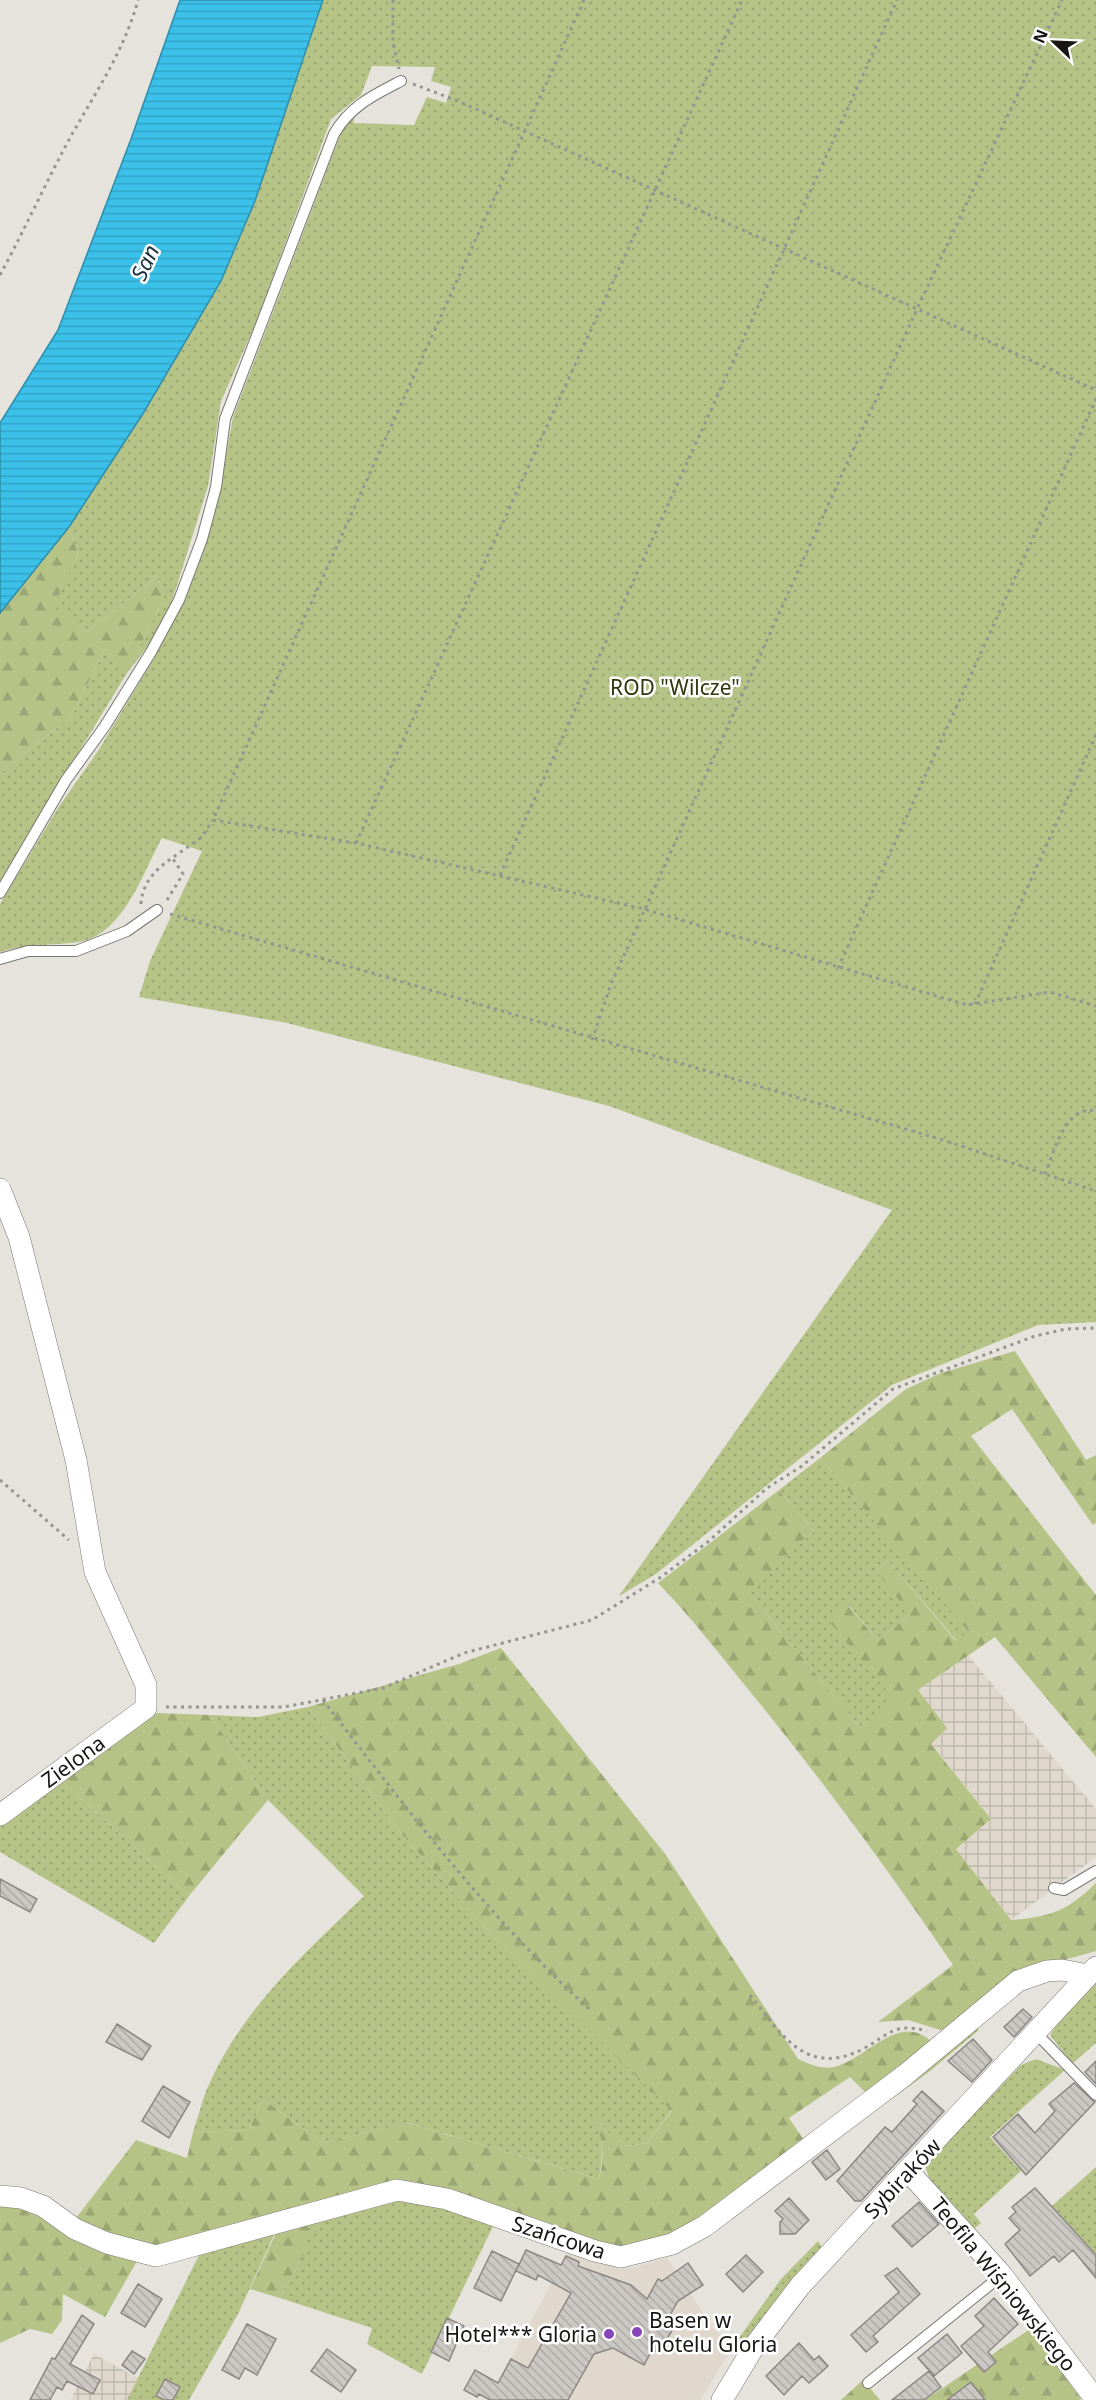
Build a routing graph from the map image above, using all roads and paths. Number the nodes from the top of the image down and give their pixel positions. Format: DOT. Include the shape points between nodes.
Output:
graph roads {
  1 [pos="138,0"];
  2 [pos="393,0"];
  3 [pos="584,0"];
  4 [pos="742,0"];
  5 [pos="897,0"];
  6 [pos="1062,0"];
  7 [pos="401,81"];
  8 [pos="525,131"];
  9 [pos="656,190"];
  10 [pos="785,249"];
  11 [pos="0,275"];
  12 [pos="917,309"];
  13 [pos="1096,390"];
  14 [pos="1096,399"];
  15 [pos="1096,735"];
  16 [pos="213,820"];
  17 [pos="357,843"];
  18 [pos="171,856"];
  19 [pos="499,875"];
  20 [pos="0,893"];
  21 [pos="644,909"];
  22 [pos="157,910"];
  23 [pos="145,916"];
  24 [pos="0,959"];
  25 [pos="838,969"];
  26 [pos="975,1004"];
  27 [pos="1096,1006"];
  28 [pos="592,1040"];
  29 [pos="1096,1111"];
  30 [pos="1045,1174"];
  31 [pos="0,1189"];
  32 [pos="1096,1191"];
  33 [pos="1096,1328"];
  34 [pos="0,1480"];
  35 [pos="92,1560"];
  36 [pos="323,1700"];
  37 [pos="146,1708"];
  38 [pos="0,1815"];
  39 [pos="1096,1870"];
  40 [pos="1054,1888"];
  41 [pos="1092,1971"];
  42 [pos="750,1995"];
  43 [pos="589,2009"];
  44 [pos="1036,2033"];
  45 [pos="944,2044"];
  46 [pos="1096,2095"];
  47 [pos="908,2171"];
  48 [pos="0,2196"];
  49 [pos="1002,2274"];
  50 [pos="868,2383"];
  51 [pos="722,2400"];
  52 [pos="1096,2400"];
  1 -- 11 [label="path" via="109,73 71,137"];
  2 -- 7 [label="path" via="393,42"];
  3 -- 8 [label="path"];
  4 -- 9 [label="path"];
  5 -- 10 [label="path"];
  6 -- 12 [label="path"];
  7 -- 8 [label="path" via="428,88"];
  7 -- 20 [label="lane" via="363,101 343,118 334,134 225,419 216,487 179,600"];
  8 -- 9 [label="path"];
  8 -- 16 [label="path"];
  9 -- 10 [label="path"];
  9 -- 17 [label="path"];
  10 -- 12 [label="path"];
  10 -- 19 [label="path"];
  12 -- 13 [label="path"];
  12 -- 21 [label="path"];
  14 -- 25 [label="path"];
  15 -- 26 [label="path"];
  16 -- 17 [label="path"];
  16 -- 18 [label="path" via="200,838"];
  17 -- 19 [label="path"];
  18 -- 22 [label="path" via="183,874"];
  18 -- 23 [label="path" via="154,872 141,895"];
  19 -- 21 [label="path"];
  21 -- 25 [label="path"];
  21 -- 28 [label="path" via="610,984"];
  22 -- 23 [label="lane"];
  22 -- 28 [label="path"];
  23 -- 24 [label="lane" via="127,931 76,951 28,951"];
  25 -- 26 [label="path"];
  26 -- 27 [label="path" via="1050,992"];
  28 -- 30 [label="path" via="943,1140"];
  29 -- 30 [label="path" via="1088,1109 1077,1114 1065,1126"];
  30 -- 32 [label="path"];
  31 -- 35 [label="street" via="19,1237 76,1460"];
  33 -- 36 [label="path" via="1035,1336 893,1389 661,1577 592,1620 464,1653 383,1688"];
  34 -- 35 [label="path"];
  35 -- 37 [label="street" via="146,1685"];
  36 -- 37 [label="path" via="284,1707"];
  36 -- 43 [label="path" via="439,1851 542,1965"];
  37 -- 38 [label="street, Zielona"];
  39 -- 40 [label="lane" via="1064,1890"];
  41 -- 44 [label="street, Sybiraków"];
  41 -- 45 [label="street, Szańcowa" via="1047,1971 1018,1982"];
  42 -- 45 [label="path" via="785,2040 801,2053 831,2058 862,2049 891,2030 915,2027 935,2033"];
  44 -- 46 [label="lane"];
  44 -- 47 [label="street, Sybiraków"];
  45 -- 48 [label="street, Szańcowa" via="705,2226 672,2244 621,2257 447,2199 397,2190 156,2256 107,2243 75,2229 43,2206"];
  47 -- 49 [label="street, Teofila Wiśniowskiego"];
  47 -- 51 [label="street, Sybiraków" via="800,2286 755,2345"];
  49 -- 50 [label="lane"];
  49 -- 52 [label="street, Teofila Wiśniowskiego"];
}
